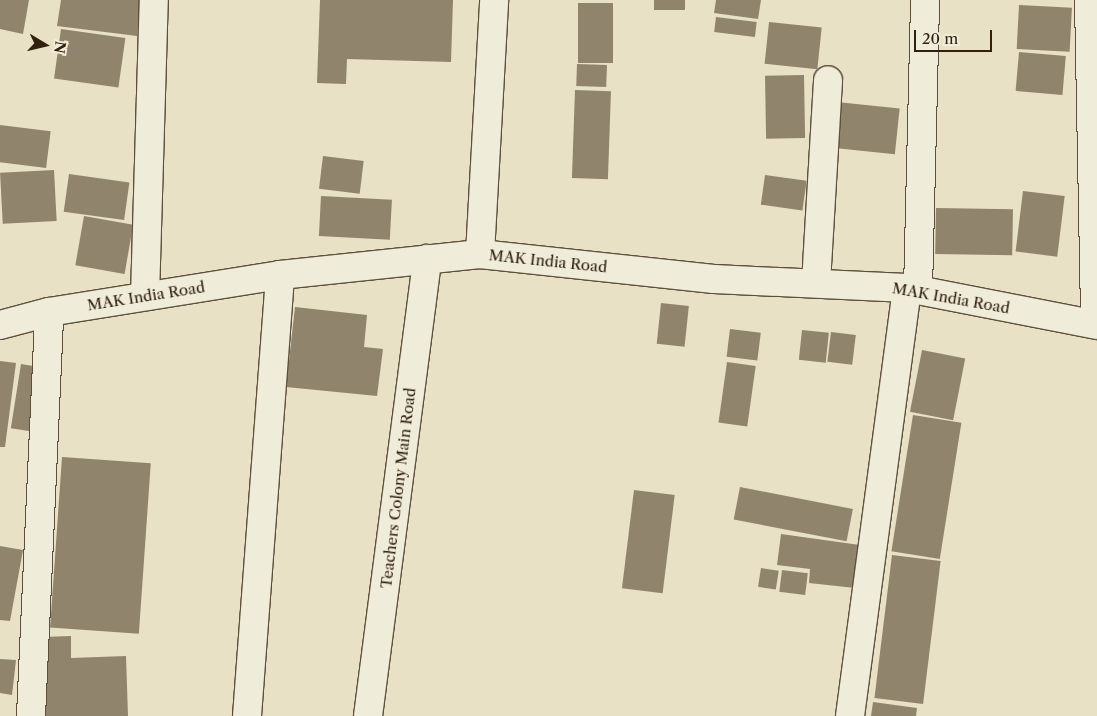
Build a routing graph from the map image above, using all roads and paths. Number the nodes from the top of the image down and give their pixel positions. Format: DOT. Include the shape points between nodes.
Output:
graph roads {
  1 [pos="154,0"];
  2 [pos="494,0"];
  3 [pos="925,0"];
  4 [pos="1090,0"];
  5 [pos="828,80"];
  6 [pos="480,254"];
  7 [pos="427,259"];
  8 [pos="280,275"];
  9 [pos="816,282"];
  10 [pos="912,289"];
  11 [pos="145,296"];
  12 [pos="49,312"];
  13 [pos="1096,324"];
  14 [pos="0,325"];
  15 [pos="31,716"];
  16 [pos="247,716"];
  17 [pos="368,716"];
  18 [pos="850,716"];
  1 -- 11 [label="street"];
  2 -- 6 [label="street"];
  3 -- 10 [label="street"];
  4 -- 13 [label="street"];
  5 -- 9 [label="street"];
  6 -- 7 [label="street, MAK India Road"];
  6 -- 9 [label="street, MAK India Road" via="714,279"];
  7 -- 8 [label="street, MAK India Road"];
  7 -- 17 [label="street, Teachers Colony Main Road"];
  8 -- 11 [label="street, MAK India Road"];
  8 -- 16 [label="street"];
  9 -- 10 [label="street, MAK India Road"];
  10 -- 13 [label="street, MAK India Road"];
  10 -- 18 [label="street"];
  11 -- 12 [label="street, MAK India Road"];
  12 -- 14 [label="street, MAK India Road"];
  12 -- 15 [label="street"];
}
